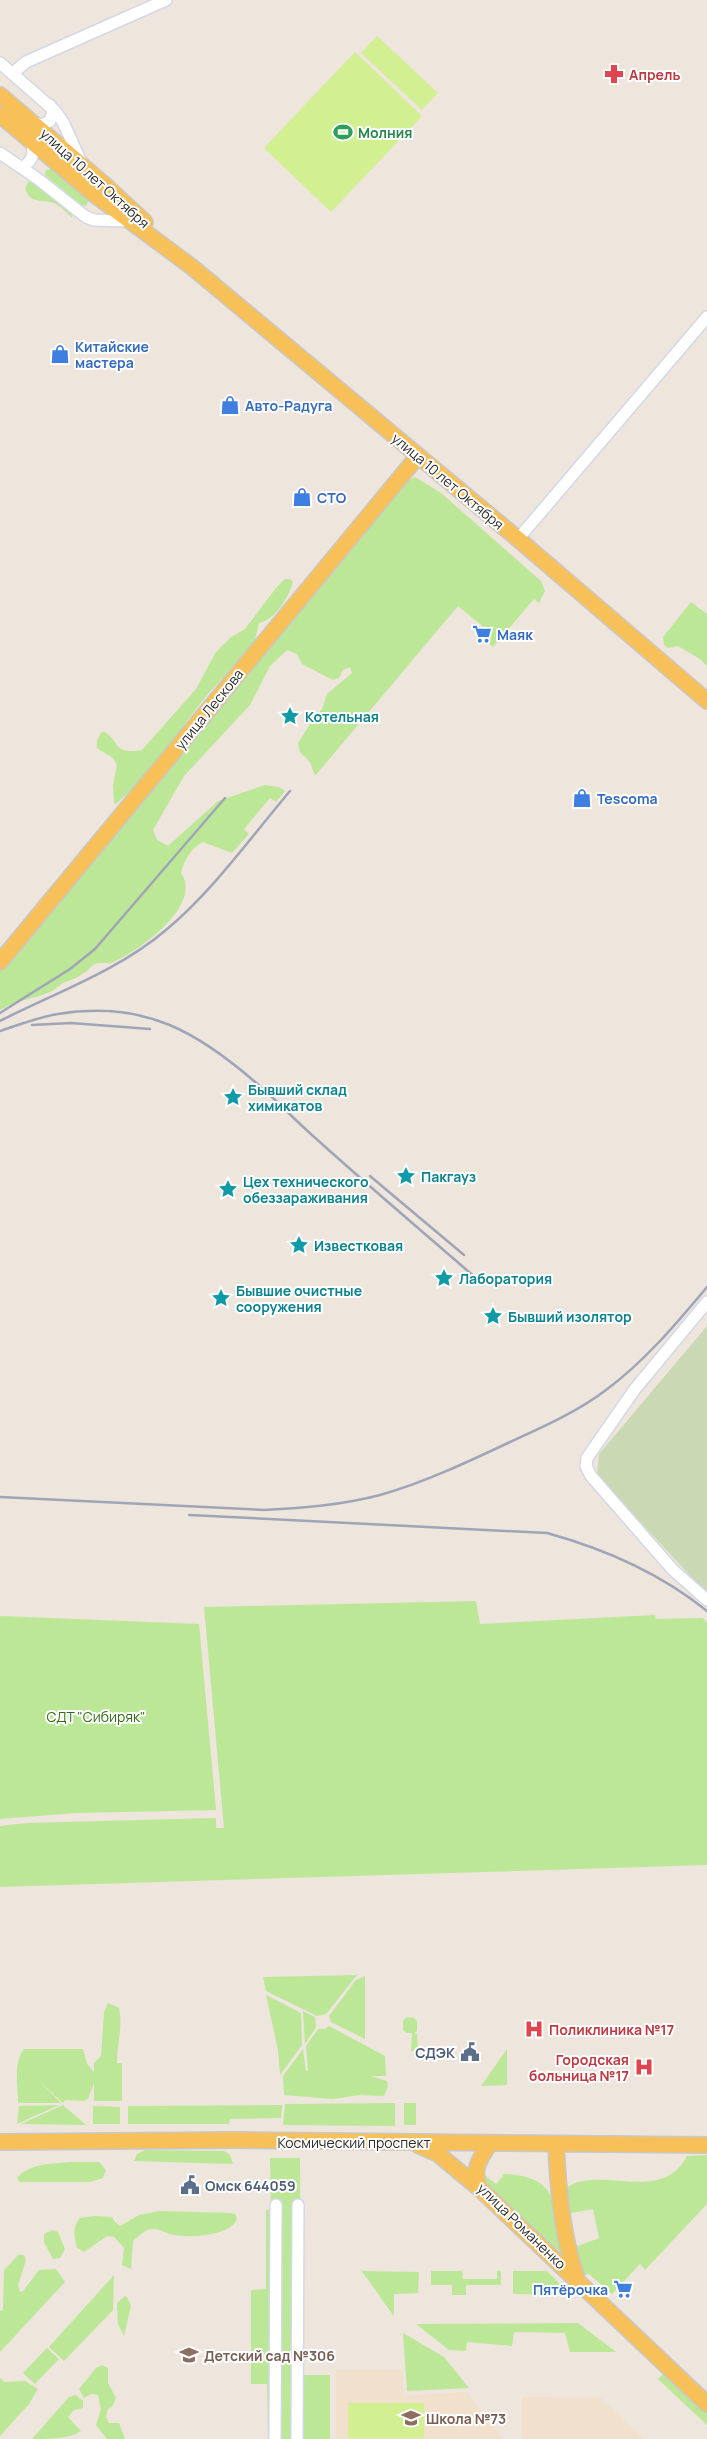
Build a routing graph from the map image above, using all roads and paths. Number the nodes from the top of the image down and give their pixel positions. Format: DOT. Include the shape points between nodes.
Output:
graph roads {
  1 [pos="166,0"];
  2 [pos="0,63"];
  3 [pos="13,73"];
  4 [pos="0,95"];
  5 [pos="49,104"];
  6 [pos="0,115"];
  7 [pos="33,122"];
  8 [pos="31,140"];
  9 [pos="0,153"];
  10 [pos="83,166"];
  11 [pos="22,168"];
  12 [pos="129,220"];
  13 [pos="187,263"];
  14 [pos="707,317"];
  15 [pos="418,456"];
  16 [pos="518,539"];
  17 [pos="707,702"];
  18 [pos="0,962"];
  19 [pos="707,1302"];
  20 [pos="707,1600"];
  21 [pos="0,2142"];
  22 [pos="407,2142"];
  23 [pos="490,2143"];
  24 [pos="556,2144"];
  25 [pos="707,2145"];
  26 [pos="480,2189"];
  27 [pos="276,2205"];
  28 [pos="298,2205"];
  29 [pos="577,2280"];
  30 [pos="707,2404"];
  31 [pos="275,2439"];
  32 [pos="297,2439"];
  1 -- 3 [label="street" via="26,62"];
  2 -- 3 [label="street"];
  3 -- 5 [label="street"];
  4 -- 7 [label="main road, улица 10 лет Октября"];
  5 -- 7 [label="street" via="53,112 50,121 42,125"];
  5 -- 10 [label="street" via="63,122"];
  6 -- 8 [label="main road, улица 10 лет Октября"];
  7 -- 10 [label="main road, улица 10 лет Октября"];
  8 -- 11 [label="street" via="33,159"];
  8 -- 12 [label="main road, улица 10 лет Октября"];
  9 -- 11 [label="street"];
  10 -- 13 [label="main road, улица 10 лет Октября"];
  11 -- 12 [label="street" via="86,217"];
  12 -- 13 [label="main road, улица 10 лет Октября"];
  13 -- 15 [label="main road, улица 10 лет Октября"];
  14 -- 16 [label="street"];
  15 -- 16 [label="main road, улица 10 лет Октября"];
  15 -- 18 [label="main road, улица Лескова"];
  16 -- 17 [label="main road, улица 10 лет Октября"];
  19 -- 20 [label="street" via="635,1389 587,1458 586,1466 591,1476 672,1570"];
  21 -- 22 [label="main road, Космический проспект"];
  22 -- 23 [label="main road, Космический проспект"];
  22 -- 26 [label="main road" via="438,2154"];
  23 -- 24 [label="main road, Космический проспект"];
  23 -- 26 [label="main road, улица Романенко" via="475,2171"];
  24 -- 25 [label="main road, Космический проспект"];
  24 -- 29 [label="main road, улица Романенко" via="558,2195"];
  26 -- 29 [label="main road, улица Романенко"];
  27 -- 31 [label="street"];
  28 -- 32 [label="street"];
  29 -- 30 [label="main road, улица Романенко"];
}
